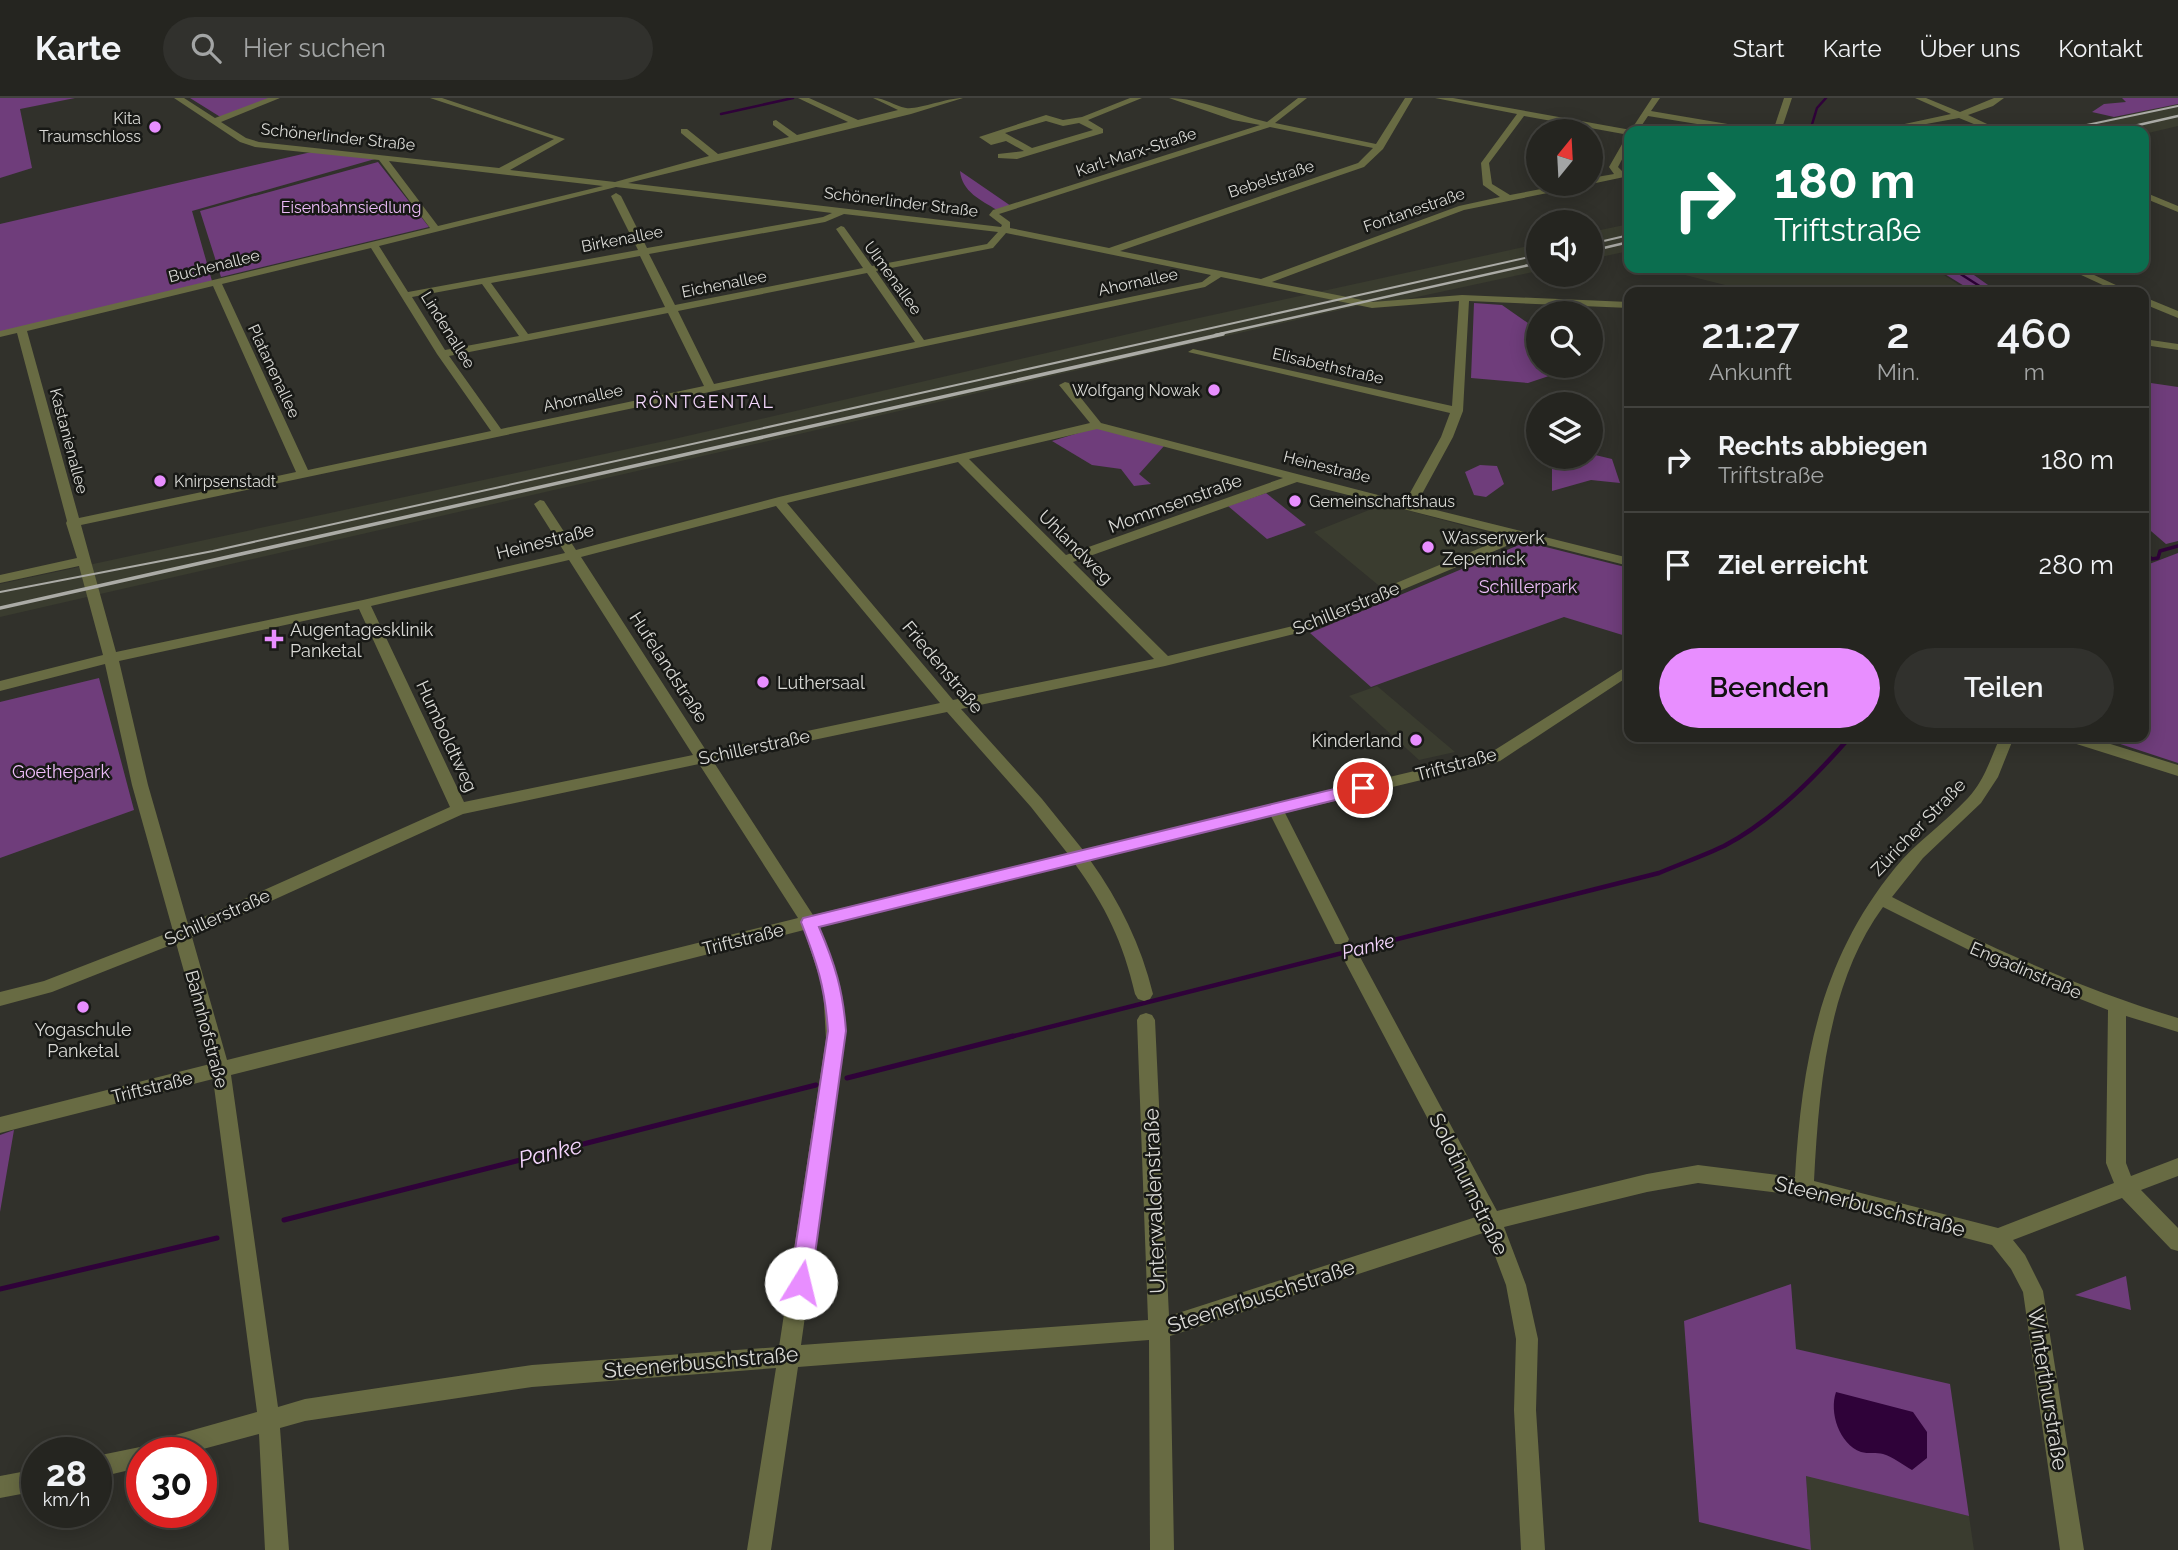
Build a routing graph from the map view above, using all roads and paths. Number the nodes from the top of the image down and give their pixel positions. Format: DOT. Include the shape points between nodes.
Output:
graph roads {
  1 [pos="178,98"];
  2 [pos="276,98"];
  3 [pos="434,98"];
  4 [pos="803,98"];
  5 [pos="877,98"];
  6 [pos="959,98"];
  7 [pos="1138,98"];
  8 [pos="1173,98"];
  9 [pos="1303,98"];
  10 [pos="1409,98"];
  11 [pos="1439,98"];
  12 [pos="1656,98"];
  13 [pos="1788,98"];
  14 [pos="1919,98"];
  15 [pos="2000,98"];
  16 [pos="908,112"];
  17 [pos="1521,113"];
  18 [pos="1647,113"];
  19 [pos="1958,115"];
  20 [pos="1079,119"];
  21 [pos="215,121"];
  22 [pos="776,123"];
  23 [pos="859,124"];
  24 [pos="1268,125"];
  25 [pos="1637,126"];
  26 [pos="1724,126"];
  27 [pos="1779,126"];
  28 [pos="1902,126"];
  29 [pos="1980,126"];
  30 [pos="1986,126"];
  31 [pos="684,131"];
  32 [pos="1624,131"];
  33 [pos="797,139"];
  34 [pos="1380,147"];
  35 [pos="1624,148"];
  36 [pos="1031,151"];
  37 [pos="1001,156"];
  38 [pos="382,157"];
  39 [pos="717,158"];
  40 [pos="501,171"];
  41 [pos="1624,173"];
  42 [pos="1624,174"];
  43 [pos="1603,179"];
  44 [pos="612,184"];
  45 [pos="1526,195"];
  46 [pos="616,197"];
  47 [pos="2149,197"];
  48 [pos="1509,198"];
  49 [pos="2178,209"];
  50 [pos="841,211"];
  51 [pos="435,228"];
  52 [pos="841,229"];
  53 [pos="1004,230"];
  54 [pos="373,243"];
  55 [pos="644,251"];
  56 [pos="1111,251"];
  57 [pos="869,271"];
  58 [pos="1221,273"];
  59 [pos="2082,273"];
  60 [pos="485,281"];
  61 [pos="216,282"];
  62 [pos="1263,282"];
  63 [pos="2115,287"];
  64 [pos="407,295"];
  65 [pos="1462,298"];
  66 [pos="2149,302"];
  67 [pos="1624,305"];
  68 [pos="672,310"];
  69 [pos="2178,315"];
  70 [pos="21,329"];
  71 [pos="0,334"];
  72 [pos="526,338"];
  73 [pos="921,343"];
  74 [pos="2149,343"];
  75 [pos="2178,347"];
  76 [pos="1193,352"];
  77 [pos="442,354"];
  78 [pos="1065,385"];
  79 [pos="710,387"];
  80 [pos="1457,411"];
  81 [pos="1097,425"];
  82 [pos="497,432"];
  83 [pos="962,458"];
  84 [pos="303,473"];
  85 [pos="1296,478"];
  86 [pos="779,501"];
  87 [pos="541,503"];
  88 [pos="1409,506"];
  89 [pos="72,523"];
  90 [pos="1522,535"];
  91 [pos="573,555"];
  92 [pos="1066,560"];
  93 [pos="83,561"];
  94 [pos="1624,561"];
  95 [pos="0,579"];
  96 [pos="363,604"];
  97 [pos="111,658"];
  98 [pos="1165,660"];
  99 [pos="1624,673"];
  100 [pos="0,686"];
  101 [pos="950,705"];
  102 [pos="2005,742"];
  103 [pos="2088,742"];
  104 [pos="705,758"];
  105 [pos="2178,771"];
  106 [pos="1275,808"];
  107 [pos="460,809"];
  108 [pos="1080,857"];
  109 [pos="1880,898"];
  110 [pos="809,922"];
  111 [pos="181,933"];
  112 [pos="1341,939"];
  113 [pos="1353,960"];
  114 [pos="1143,993"];
  115 [pos="0,999"];
  116 [pos="2117,1008"];
  117 [pos="1146,1020"];
  118 [pos="2178,1025"];
  119 [pos="221,1070"];
  120 [pos="0,1125"];
  121 [pos="2178,1167"];
  122 [pos="1804,1187"];
  123 [pos="2125,1187"];
  124 [pos="1492,1221"];
  125 [pos="1998,1237"];
  126 [pos="2178,1242"];
  127 [pos="1159,1329"];
  128 [pos="789,1355"];
  129 [pos="269,1420"];
  130 [pos="208,1437"];
  131 [pos="21,1485"];
  132 [pos="2,1490"];
  133 [pos="277,1550"];
  134 [pos="759,1550"];
  135 [pos="1162,1550"];
  136 [pos="1533,1550"];
  137 [pos="2072,1550"];
  1 -- 21 [label="street, Schönerlinder Straße"];
  2 -- 21 [label="street"];
  3 -- 40 [label="street" via="561,139"];
  4 -- 23 [label="street"];
  5 -- 16 [label="street"];
  6 -- 16 [label="street, Buchenallee"];
  7 -- 20 [label="street"];
  8 -- 24 [label="street"];
  9 -- 24 [label="street, Karl-Marx-Straße"];
  10 -- 34 [label="street, Bebelstraße"];
  11 -- 17 [label="street"];
  12 -- 18 [label="street"];
  13 -- 27 [label="street"];
  14 -- 19 [label="street"];
  15 -- 19 [label="street" via="1970,114"];
  16 -- 23 [label="street, Buchenallee"];
  17 -- 32 [label="street"];
  17 -- 48 [label="street" via="1485,163 1485,181"];
  18 -- 25 [label="street"];
  18 -- 26 [label="street"];
  19 -- 28 [label="street"];
  19 -- 29 [label="street"];
  19 -- 30 [label="street"];
  20 -- 36 [label="street" via="1100,131"];
  20 -- 36 [label="street" via="1063,123 1046,118 1002,136"];
  21 -- 38 [label="street, Schönerlinder Straße" via="258,145"];
  22 -- 33 [label="street"];
  23 -- 33 [label="street, Buchenallee"];
  24 -- 34 [label="street"];
  24 -- 53 [label="street, Karl-Marx-Straße" via="996,212 1006,225"];
  31 -- 39 [label="street"];
  33 -- 39 [label="street, Buchenallee"];
  34 -- 56 [label="street, Bebelstraße" via="1361,165"];
  35 -- 41 [label="street" via="1613,167"];
  36 -- 37 [label="street"];
  38 -- 40 [label="street, Schönerlinder Straße"];
  38 -- 51 [label="street"];
  39 -- 44 [label="street, Buchenallee"];
  40 -- 44 [label="street, Schönerlinder Straße"];
  42 -- 43 [label="street"];
  44 -- 50 [label="street, Schönerlinder Straße"];
  44 -- 51 [label="street, Buchenallee"];
  45 -- 48 [label="street, Fontanestraße"];
  46 -- 55 [label="street"];
  47 -- 49 [label="street"];
  48 -- 62 [label="street, Fontanestraße" via="1462,208"];
  50 -- 53 [label="street, Schönerlinder Straße"];
  50 -- 55 [label="street, Birkenallee" via="825,219"];
  51 -- 54 [label="street, Buchenallee"];
  52 -- 57 [label="street, Ulmenallee"];
  53 -- 56 [label="street, Schönerlinder Straße"];
  53 -- 57 [label="street, Eichenallee" via="990,246"];
  54 -- 61 [label="street, Buchenallee"];
  54 -- 64 [label="street, Lindenallee"];
  55 -- 60 [label="street, Birkenallee"];
  55 -- 68 [label="street"];
  56 -- 58 [label="street, Schönerlinder Straße"];
  57 -- 68 [label="street, Eichenallee"];
  57 -- 73 [label="street, Ulmenallee"];
  58 -- 62 [label="street, Schönerlinder Straße"];
  58 -- 73 [label="street, Ahornallee" via="1205,284"];
  59 -- 63 [label="street"];
  60 -- 64 [label="street, Birkenallee"];
  60 -- 72 [label="street"];
  61 -- 70 [label="street, Buchenallee"];
  61 -- 84 [label="street, Platanenallee"];
  62 -- 65 [label="street, Schönerlinder Straße" via="1372,305"];
  64 -- 77 [label="street, Lindenallee"];
  65 -- 67 [label="street, Schönerlinder Straße"];
  65 -- 80 [label="street"];
  66 -- 69 [label="street"];
  68 -- 72 [label="street, Eichenallee"];
  68 -- 79 [label="street"];
  70 -- 71 [label="street, Buchenallee"];
  70 -- 89 [label="street, Kastanienallee"];
  72 -- 77 [label="street, Eichenallee"];
  73 -- 79 [label="street, Ahornallee"];
  74 -- 75 [label="street"];
  76 -- 80 [label="street, Elisabethstraße"];
  77 -- 82 [label="street, Lindenallee"];
  78 -- 81 [label="street"];
  79 -- 82 [label="street, Ahornallee"];
  80 -- 88 [label="street"];
  81 -- 83 [label="street, Heinestraße"];
  81 -- 85 [label="street, Heinestraße"];
  82 -- 84 [label="street, Ahornallee"];
  83 -- 86 [label="street, Heinestraße"];
  83 -- 92 [label="street, Uhlandweg"];
  84 -- 89 [label="street, Ahornallee"];
  85 -- 88 [label="street, Heinestraße"];
  85 -- 92 [label="street, Mommsenstraße"];
  86 -- 91 [label="street, Heinestraße"];
  86 -- 101 [label="street, Friedenstraße"];
  87 -- 91 [label="street, Hufelandstraße"];
  88 -- 90 [label="street, Heinestraße"];
  89 -- 93 [label="street, Kastanienallee"];
  90 -- 94 [label="street, Heinestraße"];
  90 -- 98 [label="street, Schillerstraße" via="1297,629"];
  91 -- 96 [label="street, Heinestraße"];
  91 -- 104 [label="street, Hufelandstraße"];
  92 -- 98 [label="street, Uhlandweg"];
  93 -- 95 [label="street"];
  93 -- 97 [label="street, Bahnhofstraße"];
  96 -- 97 [label="street, Heinestraße"];
  96 -- 107 [label="street, Humboldtweg"];
  97 -- 100 [label="street, Heinestraße"];
  97 -- 111 [label="street, Bahnhofstraße"];
  98 -- 101 [label="street, Schillerstraße"];
  99 -- 106 [label="street, Triftstraße" via="1495,757"];
  101 -- 104 [label="street, Schillerstraße"];
  101 -- 108 [label="street, Friedenstraße"];
  102 -- 109 [label="street, Züricher Straße" via="1974,801 1922,847"];
  103 -- 105 [label="street"];
  104 -- 107 [label="street, Schillerstraße"];
  104 -- 110 [label="street, Hufelandstraße"];
  106 -- 108 [label="street, Triftstraße"];
  106 -- 112 [label="street"];
  107 -- 111 [label="street, Schillerstraße"];
  108 -- 110 [label="street, Triftstraße"];
  108 -- 114 [label="street" via="1131,946 1141,969"];
  109 -- 116 [label="street, Engadinstraße" via="2018,969"];
  109 -- 122 [label="street, Züricher Straße" via="1837,976 1822,1024 1810,1096"];
  110 -- 119 [label="street, Triftstraße"];
  110 -- 128 [label="street, Hufelandstraße" via="829,970 837,1031"];
  111 -- 115 [label="street, Schillerstraße" via="46,987"];
  111 -- 119 [label="street, Bahnhofstraße"];
  113 -- 124 [label="street, Solothurnstraße"];
  116 -- 118 [label="street, Engadinstraße"];
  116 -- 123 [label="street" via="2116,1163"];
  117 -- 127 [label="street, Unterwaldenstraße"];
  119 -- 120 [label="street, Triftstraße"];
  119 -- 129 [label="street, Bahnhofstraße"];
  121 -- 123 [label="street"];
  122 -- 124 [label="street, Steenerbuschstraße" via="1698,1174"];
  122 -- 125 [label="street, Steenerbuschstraße"];
  123 -- 125 [label="street"];
  123 -- 126 [label="street"];
  124 -- 127 [label="street, Steenerbuschstraße"];
  124 -- 136 [label="street, Solothurnstraße" via="1516,1285 1527,1339 1525,1410"];
  125 -- 137 [label="street, Winterthurstraße" via="2033,1291"];
  127 -- 128 [label="street, Steenerbuschstraße"];
  127 -- 135 [label="street, Unterwaldenstraße"];
  128 -- 129 [label="street, Steenerbuschstraße" via="531,1376 305,1410"];
  128 -- 134 [label="street, Hufelandstraße"];
  129 -- 130 [label="street, Steenerbuschstraße"];
  129 -- 133 [label="street, Bahnhofstraße"];
  131 -- 132 [label="street"];
}
